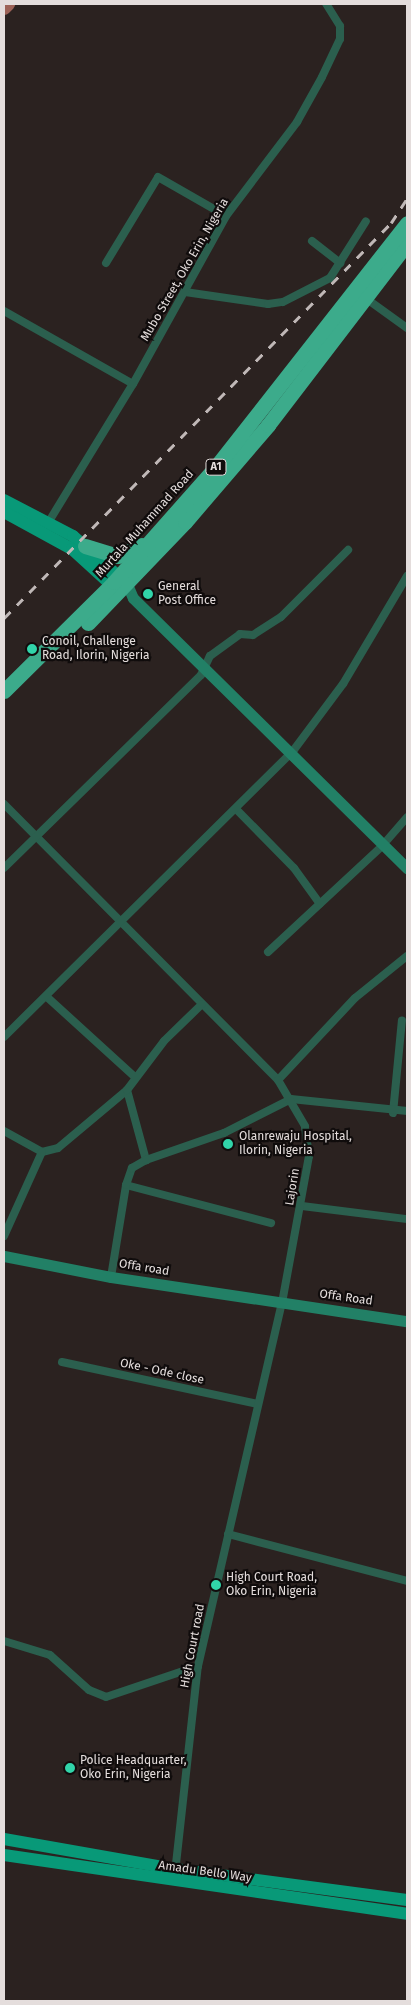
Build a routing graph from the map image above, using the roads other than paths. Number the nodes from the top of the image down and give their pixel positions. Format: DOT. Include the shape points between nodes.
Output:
graph roads {
  1 [pos="326,4"];
  2 [pos="226,216"];
  3 [pos="366,221"];
  4 [pos="407,223"];
  5 [pos="312,241"];
  6 [pos="407,243"];
  7 [pos="106,263"];
  8 [pos="340,263"];
  9 [pos="185,292"];
  10 [pos="364,297"];
  11 [pos="4,311"];
  12 [pos="407,328"];
  13 [pos="133,384"];
  14 [pos="4,500"];
  15 [pos="4,512"];
  16 [pos="48,523"];
  17 [pos="156,535"];
  18 [pos="85,546"];
  19 [pos="348,550"];
  20 [pos="407,576"];
  21 [pos="122,587"];
  22 [pos="203,664"];
  23 [pos="4,691"];
  24 [pos="4,704"];
  25 [pos="293,751"];
  26 [pos="4,804"];
  27 [pos="236,809"];
  28 [pos="407,816"];
  29 [pos="35,837"];
  30 [pos="382,846"];
  31 [pos="4,868"];
  32 [pos="407,868"];
  33 [pos="320,904"];
  34 [pos="121,926"];
  35 [pos="268,952"];
  36 [pos="407,956"];
  37 [pos="47,997"];
  38 [pos="201,1005"];
  39 [pos="402,1020"];
  40 [pos="4,1037"];
  41 [pos="135,1077"];
  42 [pos="278,1080"];
  43 [pos="127,1090"];
  44 [pos="291,1099"];
  45 [pos="407,1111"];
  46 [pos="393,1113"];
  47 [pos="4,1131"];
  48 [pos="42,1152"];
  49 [pos="146,1160"];
  50 [pos="126,1185"];
  51 [pos="302,1206"];
  52 [pos="407,1219"];
  53 [pos="271,1223"];
  54 [pos="4,1236"];
  55 [pos="4,1256"];
  56 [pos="111,1277"];
  57 [pos="282,1303"];
  58 [pos="407,1321"];
  59 [pos="62,1362"];
  60 [pos="258,1404"];
  61 [pos="228,1534"];
  62 [pos="407,1581"];
  63 [pos="4,1641"];
  64 [pos="198,1666"];
  65 [pos="4,1839"];
  66 [pos="4,1855"];
  67 [pos="175,1875"];
  68 [pos="407,1900"];
  69 [pos="407,1914"];
  1 -- 2 [label="street, Mubo Street, Oko Erin, Nigeria" via="340,26 340,39 297,122"];
  2 -- 7 [label="street" via="158,177"];
  2 -- 9 [label="street, Mubo Street, Oko Erin, Nigeria"];
  3 -- 8 [label="street"];
  4 -- 17 [label="highway, Murtala Muhammad Road / A1" via="254,420"];
  5 -- 8 [label="street"];
  6 -- 10 [label="highway, Murtala Muhammad Road / A1"];
  8 -- 9 [label="street" via="319,288 283,302 268,304"];
  9 -- 13 [label="street, Mubo Street, Oko Erin, Nigeria"];
  10 -- 12 [label="street"];
  10 -- 21 [label="highway, Murtala Muhammad Road / A1" via="268,425"];
  11 -- 13 [label="street"];
  13 -- 16 [label="street, Mubo Street, Oko Erin, Nigeria"];
  14 -- 16 [label="main road"];
  15 -- 21 [label="main road" via="72,549"];
  16 -- 18 [label="main road"];
  17 -- 18 [label="highway" via="118,556"];
  17 -- 21 [label="highway, Murtala Muhammad Road / A1"];
  18 -- 21 [label="main road"];
  19 -- 22 [label="street" via="282,617 253,635 240,634"];
  20 -- 25 [label="street" via="343,684"];
  21 -- 22 [label="street"];
  21 -- 23 [label="highway, Murtala Muhammad Road / A1"];
  21 -- 24 [label="highway, Murtala Muhammad Road / A1"];
  22 -- 25 [label="street"];
  22 -- 29 [label="street" via="201,675"];
  25 -- 27 [label="street"];
  25 -- 30 [label="street"];
  26 -- 29 [label="street, Lajorin"];
  27 -- 33 [label="street" via="294,868"];
  27 -- 34 [label="street"];
  28 -- 30 [label="street"];
  29 -- 31 [label="street"];
  29 -- 34 [label="street, Lajorin"];
  30 -- 32 [label="street"];
  30 -- 33 [label="street"];
  33 -- 35 [label="street"];
  34 -- 37 [label="street"];
  34 -- 38 [label="street, Lajorin"];
  36 -- 42 [label="street" via="355,998"];
  37 -- 40 [label="street"];
  37 -- 41 [label="street"];
  38 -- 41 [label="street"];
  38 -- 42 [label="street, Lajorin"];
  39 -- 46 [label="street"];
  41 -- 43 [label="street"];
  42 -- 44 [label="street, Lajorin"];
  43 -- 48 [label="street" via="58,1148"];
  43 -- 49 [label="street"];
  44 -- 46 [label="street"];
  44 -- 49 [label="street" via="224,1133"];
  44 -- 51 [label="street, Lajorin" via="309,1143"];
  45 -- 46 [label="street"];
  47 -- 48 [label="street"];
  48 -- 54 [label="street"];
  49 -- 50 [label="street" via="132,1168"];
  50 -- 53 [label="street"];
  50 -- 56 [label="street"];
  51 -- 52 [label="street"];
  51 -- 57 [label="street, Lajorin"];
  55 -- 56 [label="street, Offa road"];
  56 -- 57 [label="street, Offa road"];
  57 -- 58 [label="street, Offa Road"];
  57 -- 60 [label="street, High Court road"];
  59 -- 60 [label="street, Oke - Ode close"];
  60 -- 61 [label="street, High Court road"];
  61 -- 62 [label="street"];
  61 -- 64 [label="street, High Court road"];
  63 -- 64 [label="street" via="50,1655 89,1690 106,1697"];
  64 -- 67 [label="street, High Court road"];
  65 -- 67 [label="main road, Amadu Bello Way"];
  66 -- 67 [label="main road, Amadu Bello Way"];
  67 -- 68 [label="main road, Amadu Bello Way"];
  67 -- 69 [label="main road, Amadu Bello Way"];
}
